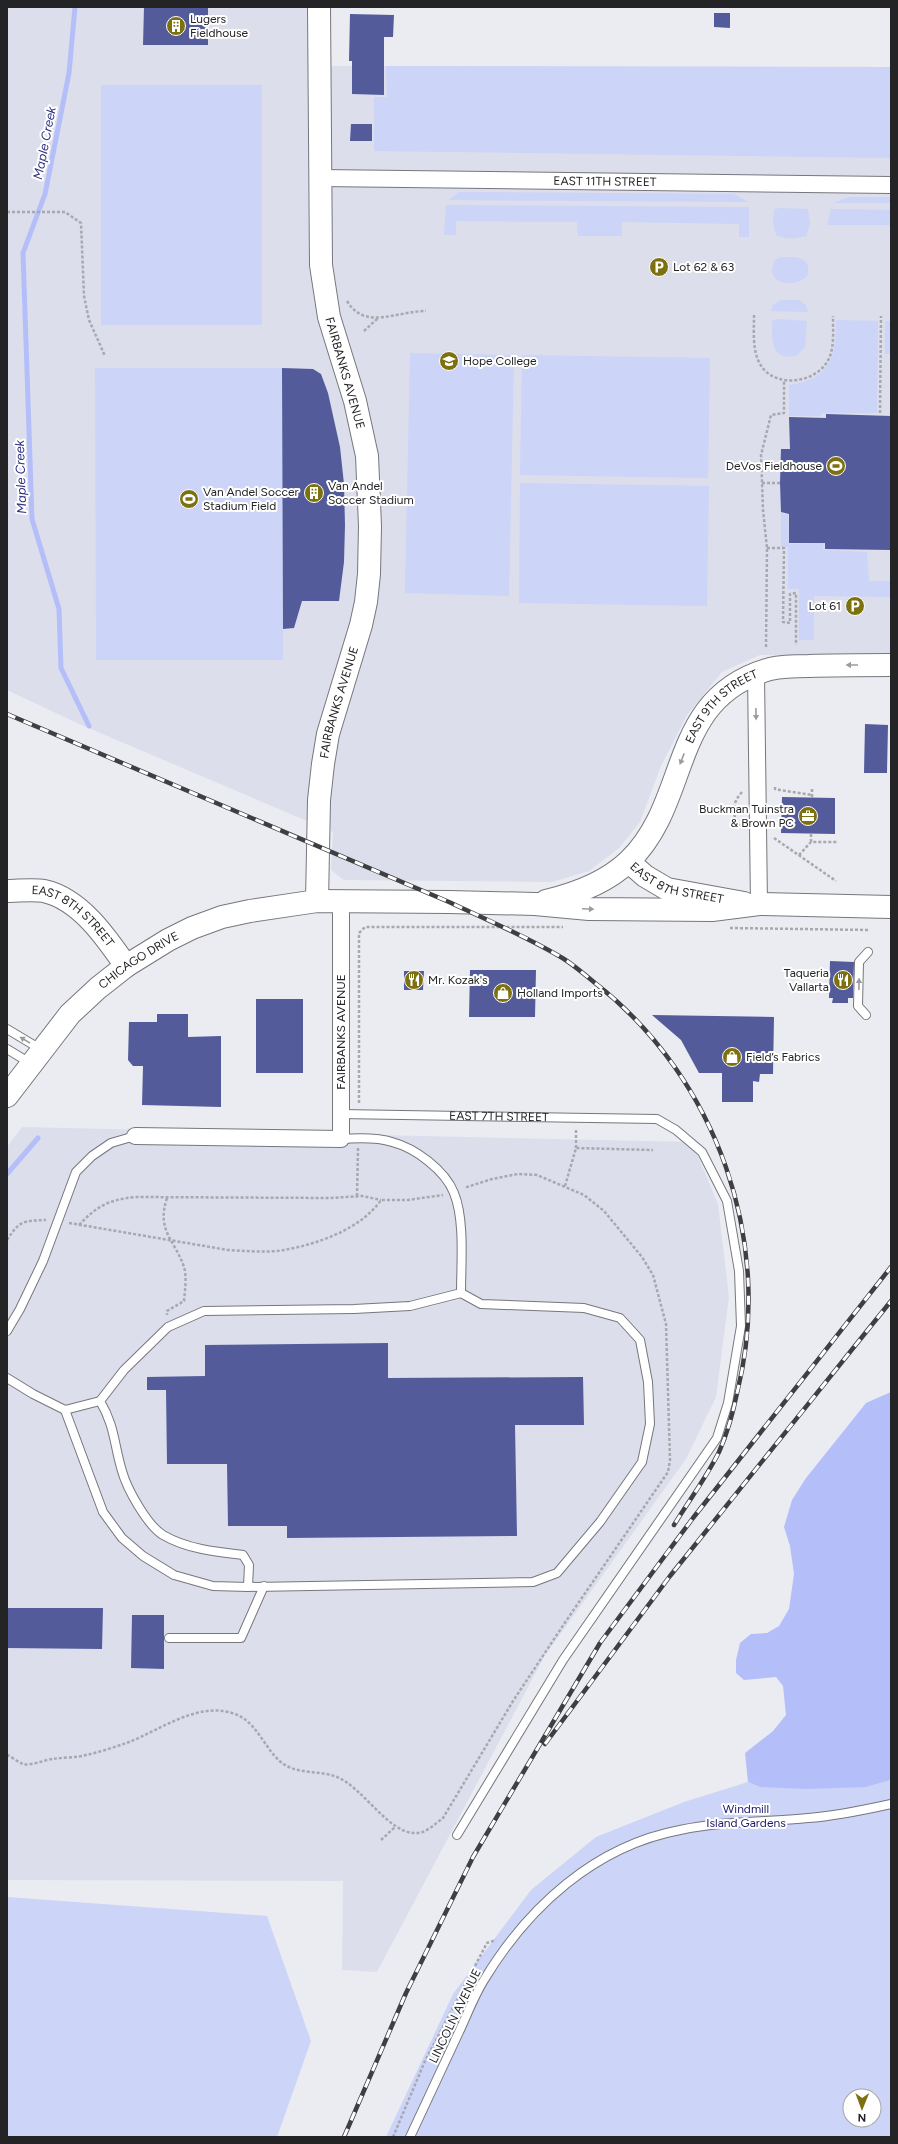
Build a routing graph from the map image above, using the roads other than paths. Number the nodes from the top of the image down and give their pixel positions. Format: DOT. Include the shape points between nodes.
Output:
graph roads {
  1 [pos="319,7"];
  2 [pos="320,178"];
  3 [pos="891,186"];
  4 [pos="891,665"];
  5 [pos="756,675"];
  6 [pos="629,862"];
  7 [pos="7,891"];
  8 [pos="317,901"];
  9 [pos="341,902"];
  10 [pos="535,904"];
  11 [pos="759,904"];
  12 [pos="891,907"];
  13 [pos="868,952"];
  14 [pos="126,966"];
  15 [pos="866,1015"];
  16 [pos="7,1029"];
  17 [pos="7,1049"];
  18 [pos="37,1057"];
  19 [pos="7,1096"];
  20 [pos="340,1114"];
  21 [pos="135,1136"];
  22 [pos="341,1139"];
  23 [pos="461,1293"];
  24 [pos="7,1331"];
  25 [pos="7,1378"];
  26 [pos="100,1401"];
  27 [pos="65,1410"];
  28 [pos="264,1586"];
  29 [pos="248,1587"];
  30 [pos="169,1638"];
  31 [pos="891,1804"];
  32 [pos="457,1835"];
  33 [pos="410,2137"];
  1 -- 2 [label="main road, FAIRBANKS AVENUE"];
  2 -- 3 [label="street, EAST 11TH STREET"];
  2 -- 8 [label="main road, FAIRBANKS AVENUE" via="321,265 325,293 333,337 355,401 367,456 370,526 369,574 362,617 328,734 323,764 319,800"];
  4 -- 5 [label="main road, EAST 9TH STREET, one-way" via="789,667 771,669"];
  5 -- 6 [label="main road, EAST 9TH STREET, one-way" via="721,695 702,716 684,752 656,824"];
  5 -- 11 [label="street, one-way" via="750,788"];
  6 -- 10 [label="main road, EAST 8TH STREET" via="596,884 560,898"];
  6 -- 11 [label="main road, EAST 8TH STREET" via="667,889"];
  7 -- 14 [label="main road, EAST 8TH STREET" via="44,891 62,899 79,910 93,924"];
  8 -- 9 [label="main road, EAST 8TH STREET"];
  8 -- 14 [label="main road, CHICAGO DRIVE" via="277,906 222,918 168,940"];
  9 -- 10 [label="main road, EAST 8TH STREET"];
  9 -- 20 [label="street, FAIRBANKS AVENUE"];
  10 -- 11 [label="main road, EAST 8TH STREET, one-way" via="589,909 712,910"];
  11 -- 12 [label="main road, EAST 8TH STREET"];
  15 -- 13 [label="lane, one-way" via="858,1006 859,962"];
  14 -- 18 [label="main road, CHICAGO DRIVE" via="70,1014"];
  18 -- 16 [label="lane, one-way"];
  17 -- 18 [label="lane"];
  18 -- 19 [label="main road, CHICAGO DRIVE"];
  20 -- 22 [label="street, FAIRBANKS AVENUE"];
  20 -- 32 [label="lane, EAST 7TH STREET" via="657,1119 676,1130 702,1152 727,1201 739,1271 741,1326 728,1403 717,1438 563,1660"];
  21 -- 22 [label="street"];
  21 -- 24 [label="lane" via="111,1143 92,1156 76,1172 43,1261"];
  22 -- 23 [label="lane" via="359,1138 392,1142 428,1159 454,1192 461,1241"];
  23 -- 26 [label="lane" via="410,1306 204,1311 168,1328 124,1370"];
  23 -- 28 [label="lane" via="481,1304 584,1308 620,1318 640,1340 648,1382 650,1424 642,1462 600,1522 557,1573 533,1582"];
  25 -- 27 [label="lane"];
  26 -- 27 [label="lane"];
  26 -- 29 [label="lane" via="109,1417 122,1471 137,1505 162,1534 200,1550 243,1555 249,1566"];
  27 -- 29 [label="lane" via="103,1512 122,1538 143,1556 174,1575 213,1586"];
  28 -- 29 [label="lane"];
  28 -- 30 [label="lane" via="241,1638"];
  31 -- 33 [label="lane, LINCOLN AVENUE" via="809,1818 680,1829 631,1844 598,1861 570,1880 536,1910 506,1946 484,1981"];
}
